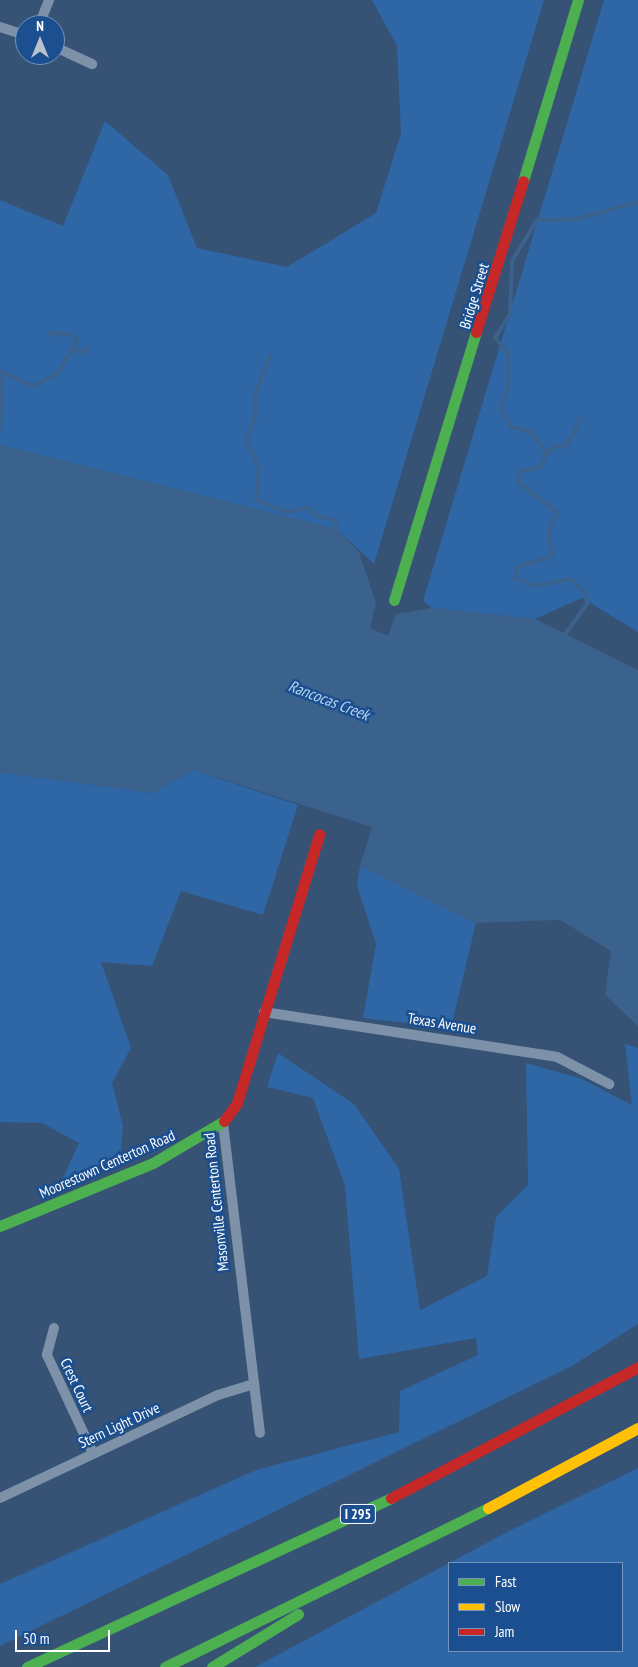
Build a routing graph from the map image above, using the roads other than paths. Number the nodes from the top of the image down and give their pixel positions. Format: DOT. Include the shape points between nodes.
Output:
graph roads {
  1 [pos="50,0"];
  2 [pos="578,0"];
  3 [pos="43,15"];
  4 [pos="0,27"];
  5 [pos="15,32"];
  6 [pos="65,52"];
  7 [pos="92,64"];
  8 [pos="394,600"];
  9 [pos="319,834"];
  10 [pos="264,1012"];
  11 [pos="609,1084"];
  12 [pos="223,1123"];
  13 [pos="0,1226"];
  14 [pos="54,1328"];
  15 [pos="638,1367"];
  16 [pos="254,1384"];
  17 [pos="638,1428"];
  18 [pos="260,1433"];
  19 [pos="93,1454"];
  20 [pos="0,1498"];
  21 [pos="392,1557"];
  22 [pos="71,1646"];
  23 [pos="13,1667"];
  24 [pos="27,1667"];
  25 [pos="165,1667"];
  26 [pos="212,1667"];
  1 -- 3 [label="street"];
  2 -- 8 [label="main road, Bridge Street"];
  4 -- 5 [label="street"];
  6 -- 7 [label="street"];
  9 -- 10 [label="main road, Masonville Centerton Road"];
  10 -- 11 [label="street, Texas Avenue" via="557,1056"];
  10 -- 12 [label="main road, Masonville Centerton Road" via="237,1103"];
  12 -- 13 [label="main road, Moorestown Centerton Road" via="153,1163"];
  12 -- 16 [label="street, Masonville Centerton Road"];
  14 -- 19 [label="street, Crest Court" via="48,1342 48,1361"];
  15 -- 22 [label="main road, I 295" via="399,1494"];
  16 -- 18 [label="street, Masonville Centerton Road"];
  16 -- 19 [label="street, Stern Light Drive" via="218,1396"];
  17 -- 21 [label="main road"];
  19 -- 20 [label="street, Stern Light Drive"];
  21 -- 25 [label="main road"];
  21 -- 26 [label="main road"];
  22 -- 23 [label="main road"];
  22 -- 24 [label="main road, I 295"];
}
